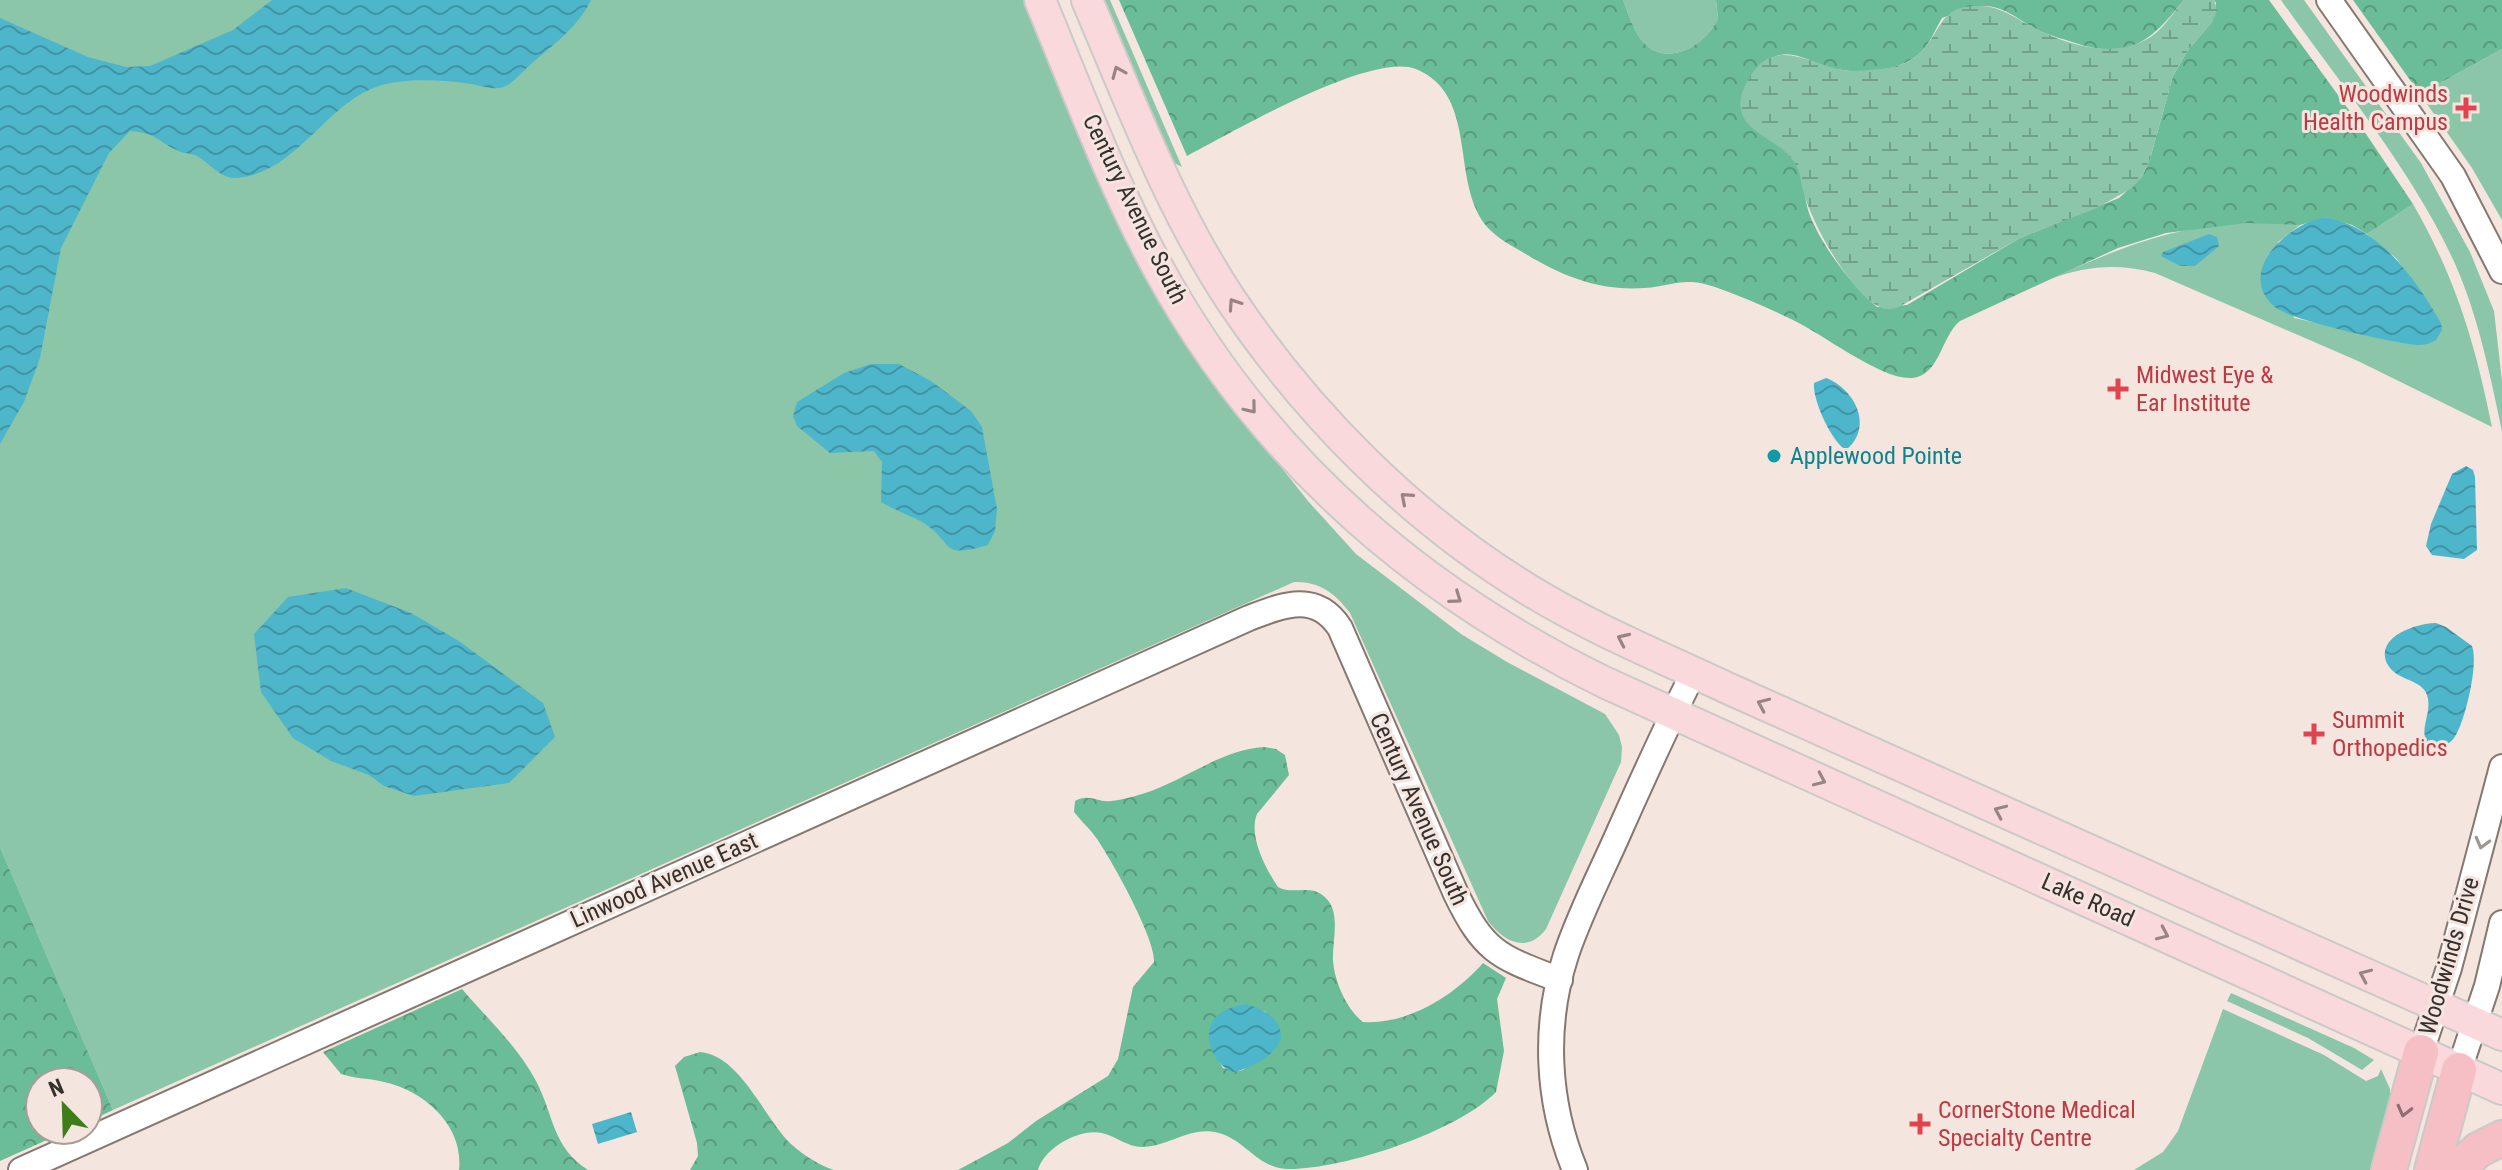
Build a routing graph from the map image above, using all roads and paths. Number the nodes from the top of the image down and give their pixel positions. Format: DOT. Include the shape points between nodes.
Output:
graph roads {
  1 [pos="1040,0"];
  2 [pos="1087,0"];
  3 [pos="2329,0"];
  4 [pos="2502,271"];
  5 [pos="1312,605"];
  6 [pos="1694,672"];
  7 [pos="1673,713"];
  8 [pos="2502,767"];
  9 [pos="2502,923"];
  10 [pos="1560,980"];
  11 [pos="2436,1006"];
  12 [pos="2488,1029"];
  13 [pos="2421,1052"];
  14 [pos="2459,1070"];
  15 [pos="2502,1089"];
  16 [pos="2502,1138"];
  17 [pos="21,1170"];
  18 [pos="1575,1170"];
  19 [pos="2389,1170"];
  20 [pos="2432,1170"];
  21 [pos="2457,1170"];
  1 -- 7 [label="main road, Century Avenue South, one-way" via="1157,264 1232,383 1283,446 1393,551 1474,611 1569,666"];
  6 -- 2 [label="main road, Century Avenue South, one-way" via="1598,628 1475,554 1366,463 1323,417 1231,300 1194,237"];
  3 -- 4 [label="street" via="2453,176"];
  5 -- 10 [label="street, Century Avenue South" via="1327,613 1342,632 1476,932 1501,957"];
  5 -- 17 [label="street, Linwood Avenue East" via="1293,604 1249,618"];
  6 -- 7 [label="street"];
  11 -- 6 [label="main road, Lake Road, one-way"];
  7 -- 10 [label="street" via="1576,928"];
  7 -- 13 [label="main road, Lake Road, one-way"];
  8 -- 11 [label="street, Woodwinds Drive, one-way"];
  9 -- 12 [label="street, Woodwinds Drive"];
  10 -- 18 [label="street" via="1552,1083"];
  11 -- 12 [label="main road, Lake Road"];
  11 -- 13 [label="street, Woodwinds Drive"];
  12 -- 14 [label="street, Woodwinds Drive"];
  13 -- 14 [label="main road, Lake Road"];
  13 -- 19 [label="highway, one-way"];
  14 -- 15 [label="main road, Lake Road"];
  14 -- 20 [label="highway"];
  16 -- 21 [label="highway" via="2478,1150"];
}
